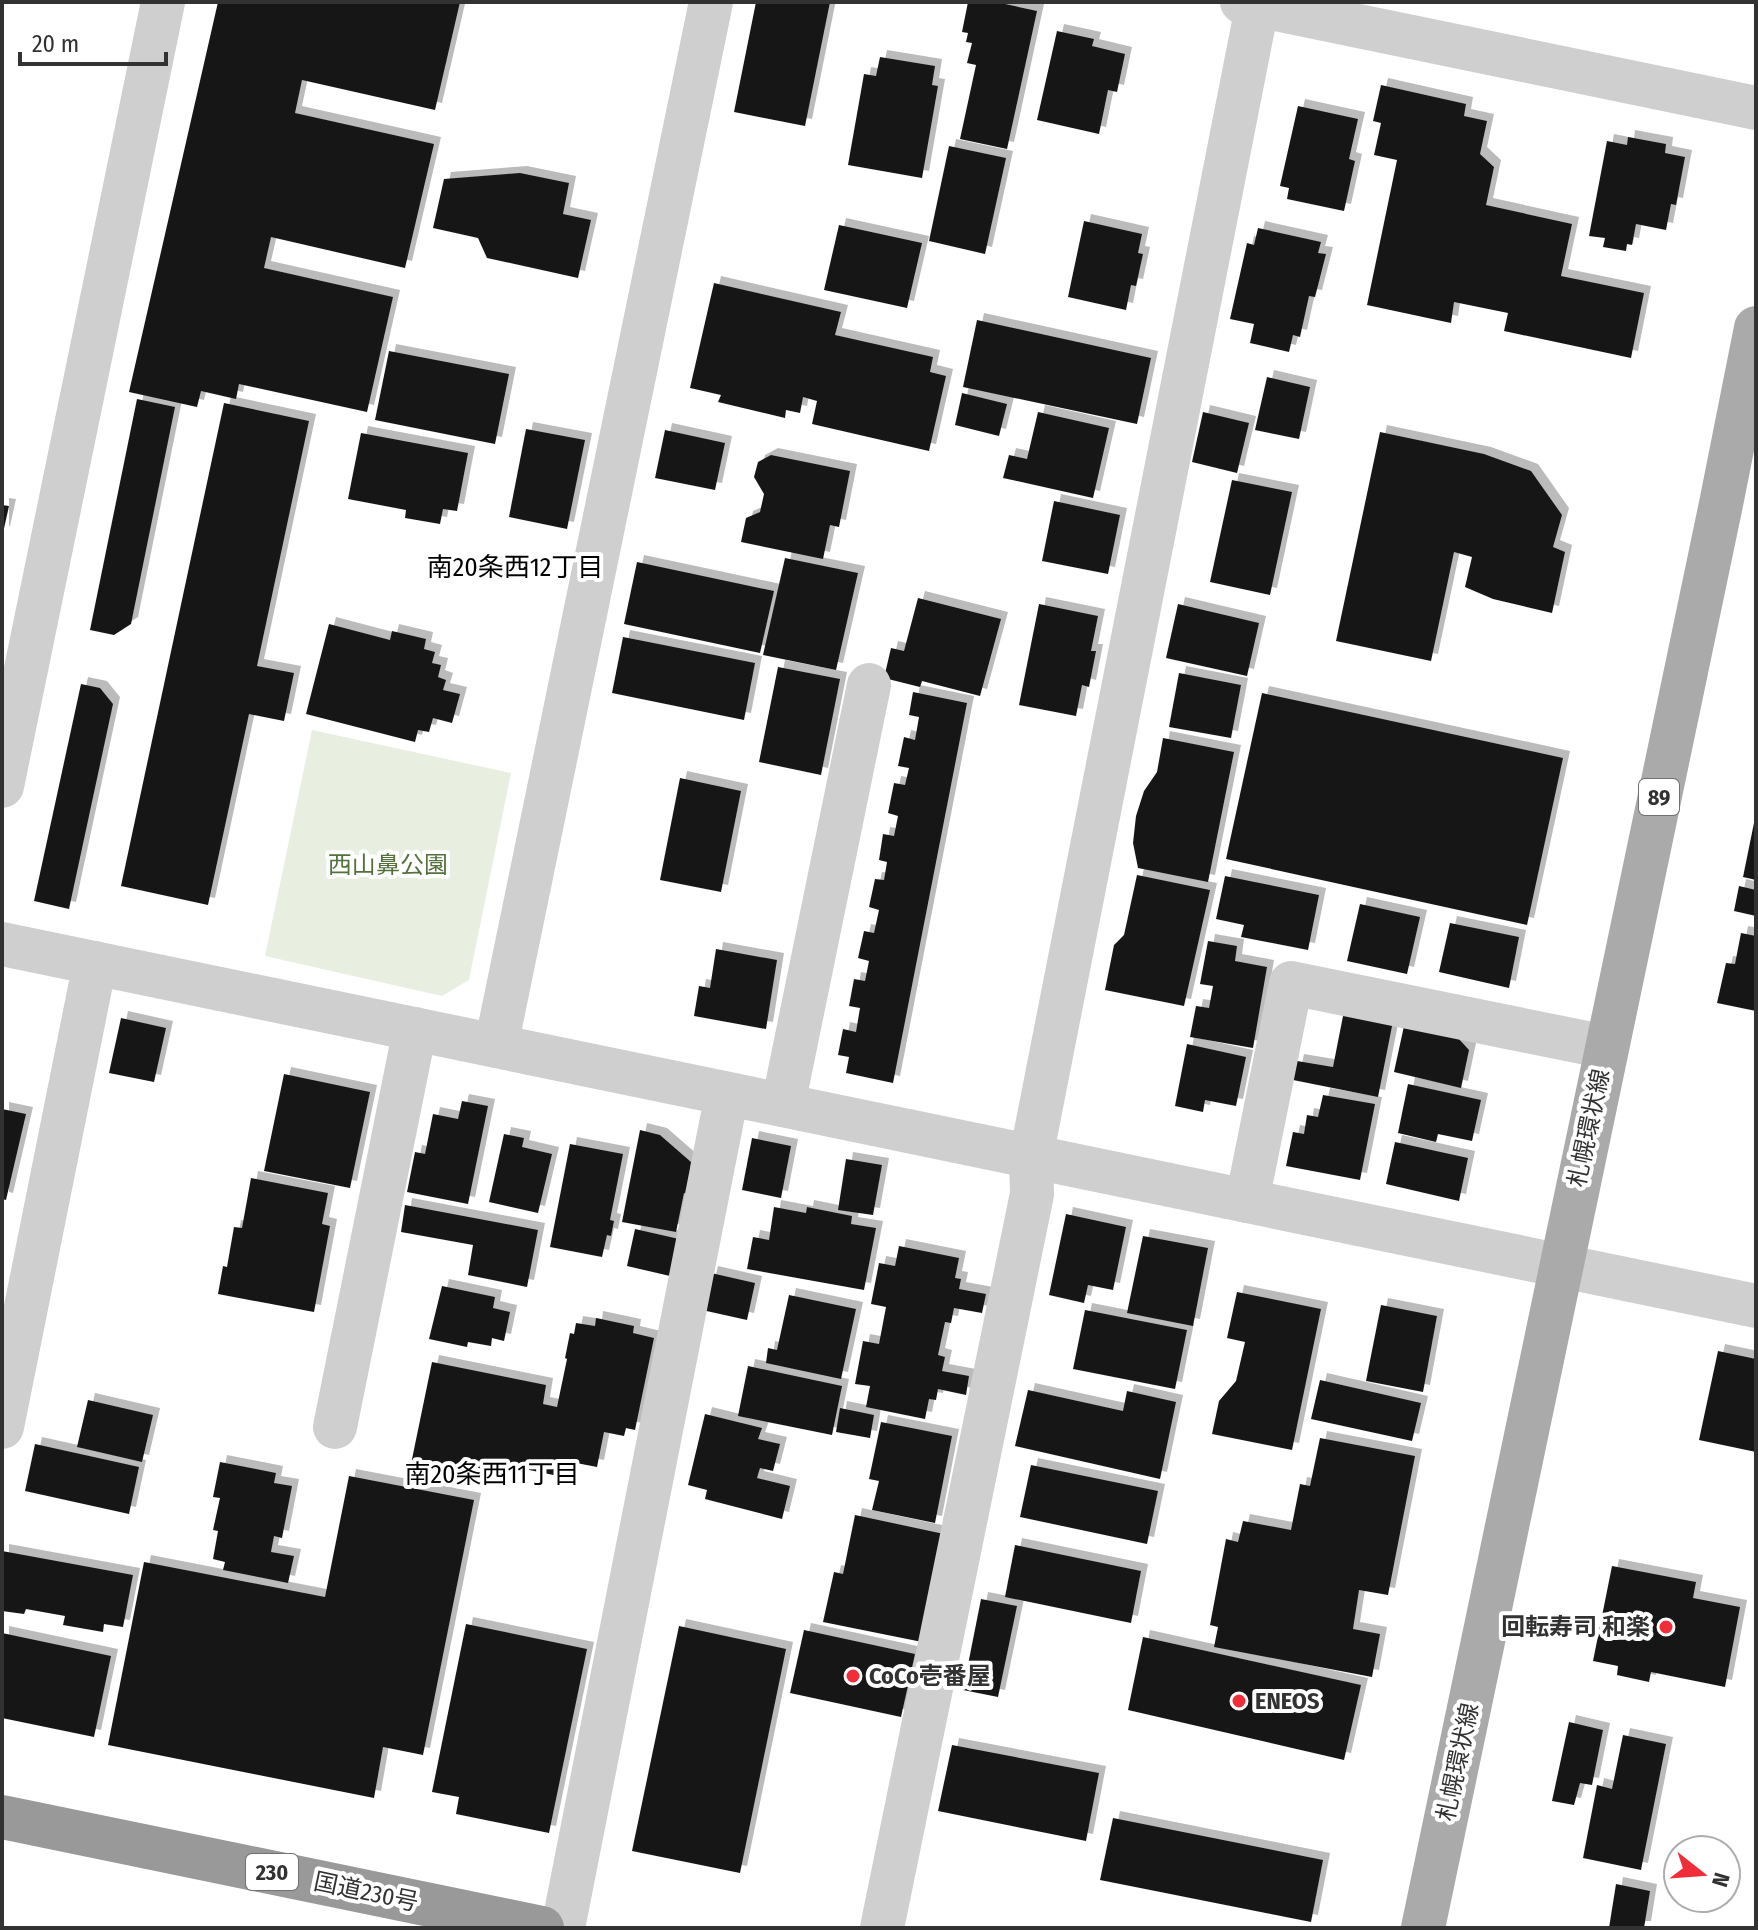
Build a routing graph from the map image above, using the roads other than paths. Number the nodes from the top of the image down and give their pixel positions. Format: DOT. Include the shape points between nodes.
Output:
graph roads {
  1 [pos="163,2"];
  2 [pos="711,2"];
  3 [pos="1253,3"];
  4 [pos="1756,108"];
  5 [pos="1756,328"];
  6 [pos="869,685"];
  7 [pos="2,786"];
  8 [pos="2,944"];
  9 [pos="95,963"];
  10 [pos="415,1029"];
  11 [pos="496,1046"];
  12 [pos="1606,1047"];
  13 [pos="727,1094"];
  14 [pos="783,1105"];
  15 [pos="1031,1157"];
  16 [pos="1247,1201"];
  17 [pos="1561,1266"];
  18 [pos="1756,1306"];
  19 [pos="2,1427"];
  20 [pos="335,1427"];
  21 [pos="2,1817"];
  22 [pos="440,1918"];
  23 [pos="542,1928"];
  24 [pos="563,1928"];
  25 [pos="882,1928"];
  26 [pos="1423,1928"];
  1 -- 7 [label="street"];
  2 -- 11 [label="street"];
  3 -- 4 [label="street"];
  3 -- 15 [label="street"];
  5 -- 12 [label="main road, 札幌環状線 / 89"];
  6 -- 14 [label="street"];
  8 -- 9 [label="street"];
  9 -- 10 [label="street"];
  9 -- 19 [label="street"];
  10 -- 11 [label="street"];
  10 -- 20 [label="street"];
  11 -- 13 [label="street"];
  12 -- 16 [label="street" via="1291,983"];
  12 -- 17 [label="main road, 札幌環状線 / 89"];
  13 -- 14 [label="street"];
  13 -- 24 [label="street"];
  14 -- 15 [label="street"];
  15 -- 16 [label="street"];
  15 -- 25 [label="street" via="1032,1194"];
  16 -- 17 [label="street"];
  17 -- 18 [label="street"];
  17 -- 26 [label="main road, 札幌環状線 / 89"];
  21 -- 22 [label="highway, 国道230号 / 230"];
  22 -- 23 [label="highway, 国道230号 / 230"];
}
